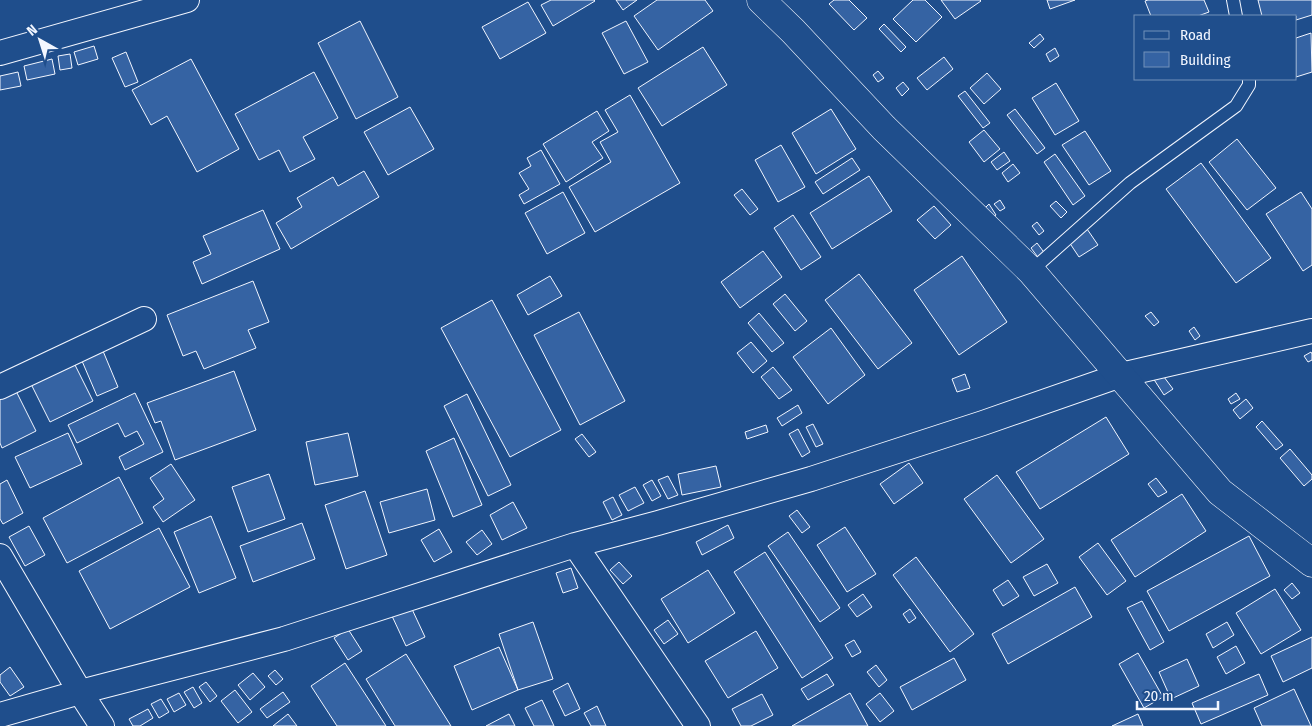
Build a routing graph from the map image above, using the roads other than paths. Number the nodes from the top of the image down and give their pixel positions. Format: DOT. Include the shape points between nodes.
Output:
graph roads {
  1 [pos="187,0"];
  2 [pos="761,0"];
  3 [pos="1233,0"];
  4 [pos="1236,15"];
  5 [pos="0,53"];
  6 [pos="1249,80"];
  7 [pos="1030,271"];
  8 [pos="144,319"];
  9 [pos="1312,332"];
  10 [pos="1121,375"];
  11 [pos="0,387"];
  12 [pos="575,545"];
  13 [pos="0,556"];
  14 [pos="1312,563"];
  15 [pos="80,692"];
  16 [pos="0,715"];
  17 [pos="102,726"];
  18 [pos="698,726"];
  1 -- 5 [label="street"];
  2 -- 7 [label="street" via="884,128"];
  3 -- 4 [label="lane"];
  6 -- 7 [label="lane" via="1236,106 1130,183"];
  7 -- 10 [label="street"];
  8 -- 11 [label="street"];
  9 -- 10 [label="street"];
  10 -- 12 [label="street" via="811,479"];
  10 -- 14 [label="street" via="1220,492"];
  12 -- 15 [label="street" via="284,639"];
  12 -- 18 [label="street"];
  13 -- 15 [label="street"];
  15 -- 16 [label="street"];
  15 -- 17 [label="street"];
}
